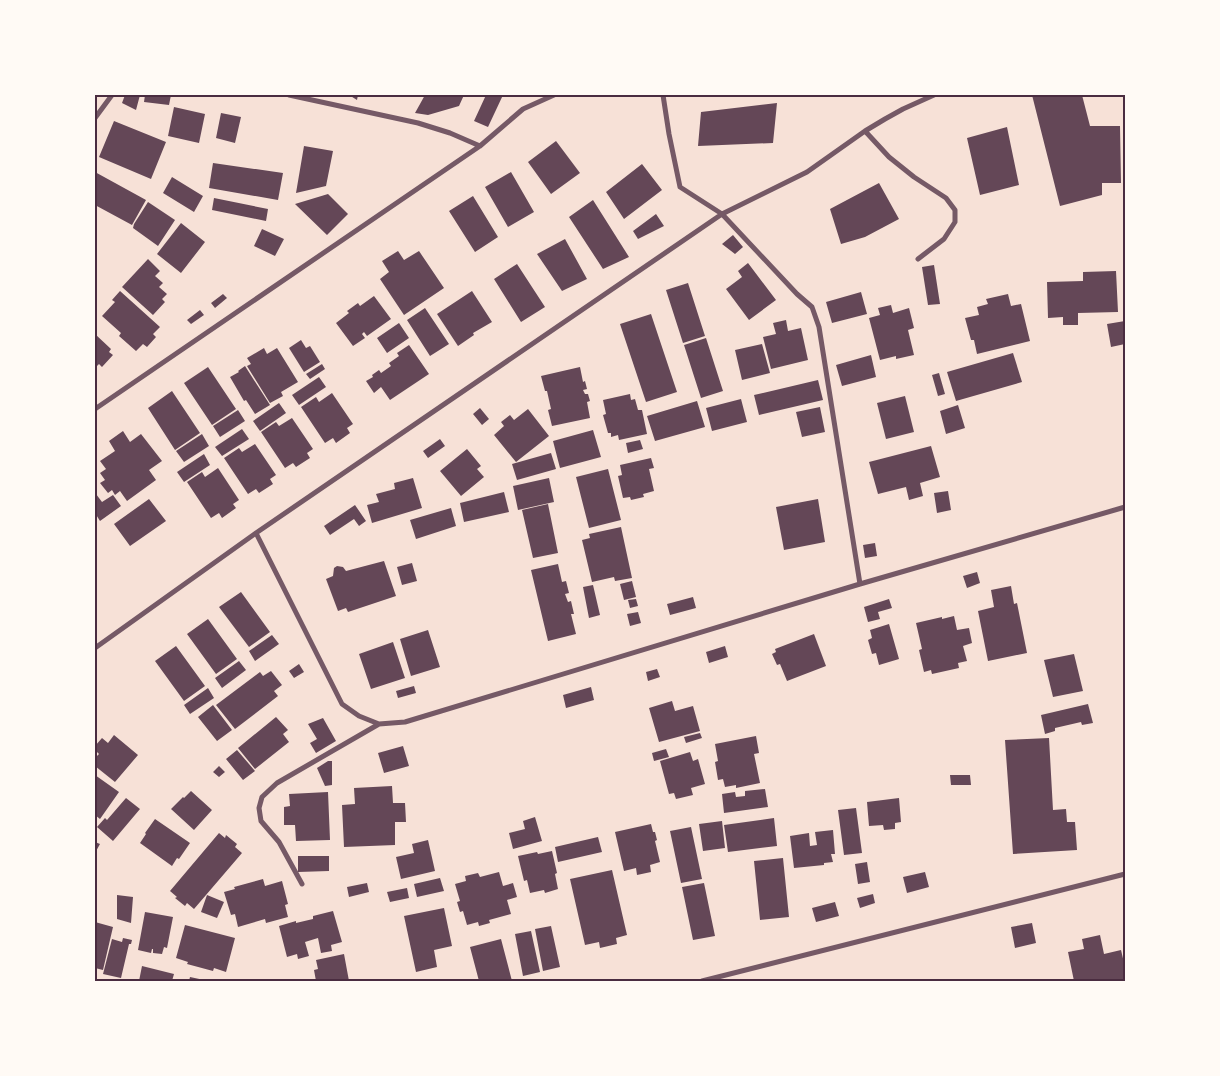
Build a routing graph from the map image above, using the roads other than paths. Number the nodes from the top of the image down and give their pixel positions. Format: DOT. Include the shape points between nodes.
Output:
graph roads {
  1 [pos="112,95"];
  2 [pos="289,95"];
  3 [pos="554,95"];
  4 [pos="663,95"];
  5 [pos="934,95"];
  6 [pos="95,118"];
  7 [pos="866,131"];
  8 [pos="480,146"];
  9 [pos="722,214"];
  10 [pos="918,259"];
  11 [pos="95,409"];
  12 [pos="1125,507"];
  13 [pos="256,533"];
  14 [pos="860,584"];
  15 [pos="95,648"];
  16 [pos="379,724"];
  17 [pos="1125,874"];
  18 [pos="302,884"];
  19 [pos="702,981"];
  1 -- 6 [label="street"];
  2 -- 8 [label="street" via="418,123"];
  3 -- 8 [label="street" via="523,109"];
  4 -- 9 [label="street" via="680,187"];
  5 -- 7 [label="street"];
  7 -- 9 [label="street" via="807,172"];
  7 -- 10 [label="street" via="889,157 946,198 955,210 955,222 944,239"];
  8 -- 11 [label="street"];
  9 -- 13 [label="street"];
  9 -- 14 [label="street" via="812,307 819,326"];
  12 -- 14 [label="street"];
  13 -- 15 [label="street"];
  13 -- 16 [label="street" via="342,704"];
  14 -- 16 [label="street" via="405,722"];
  16 -- 18 [label="street" via="277,783 262,797 259,808 262,821 279,842"];
  17 -- 19 [label="street"];
}
